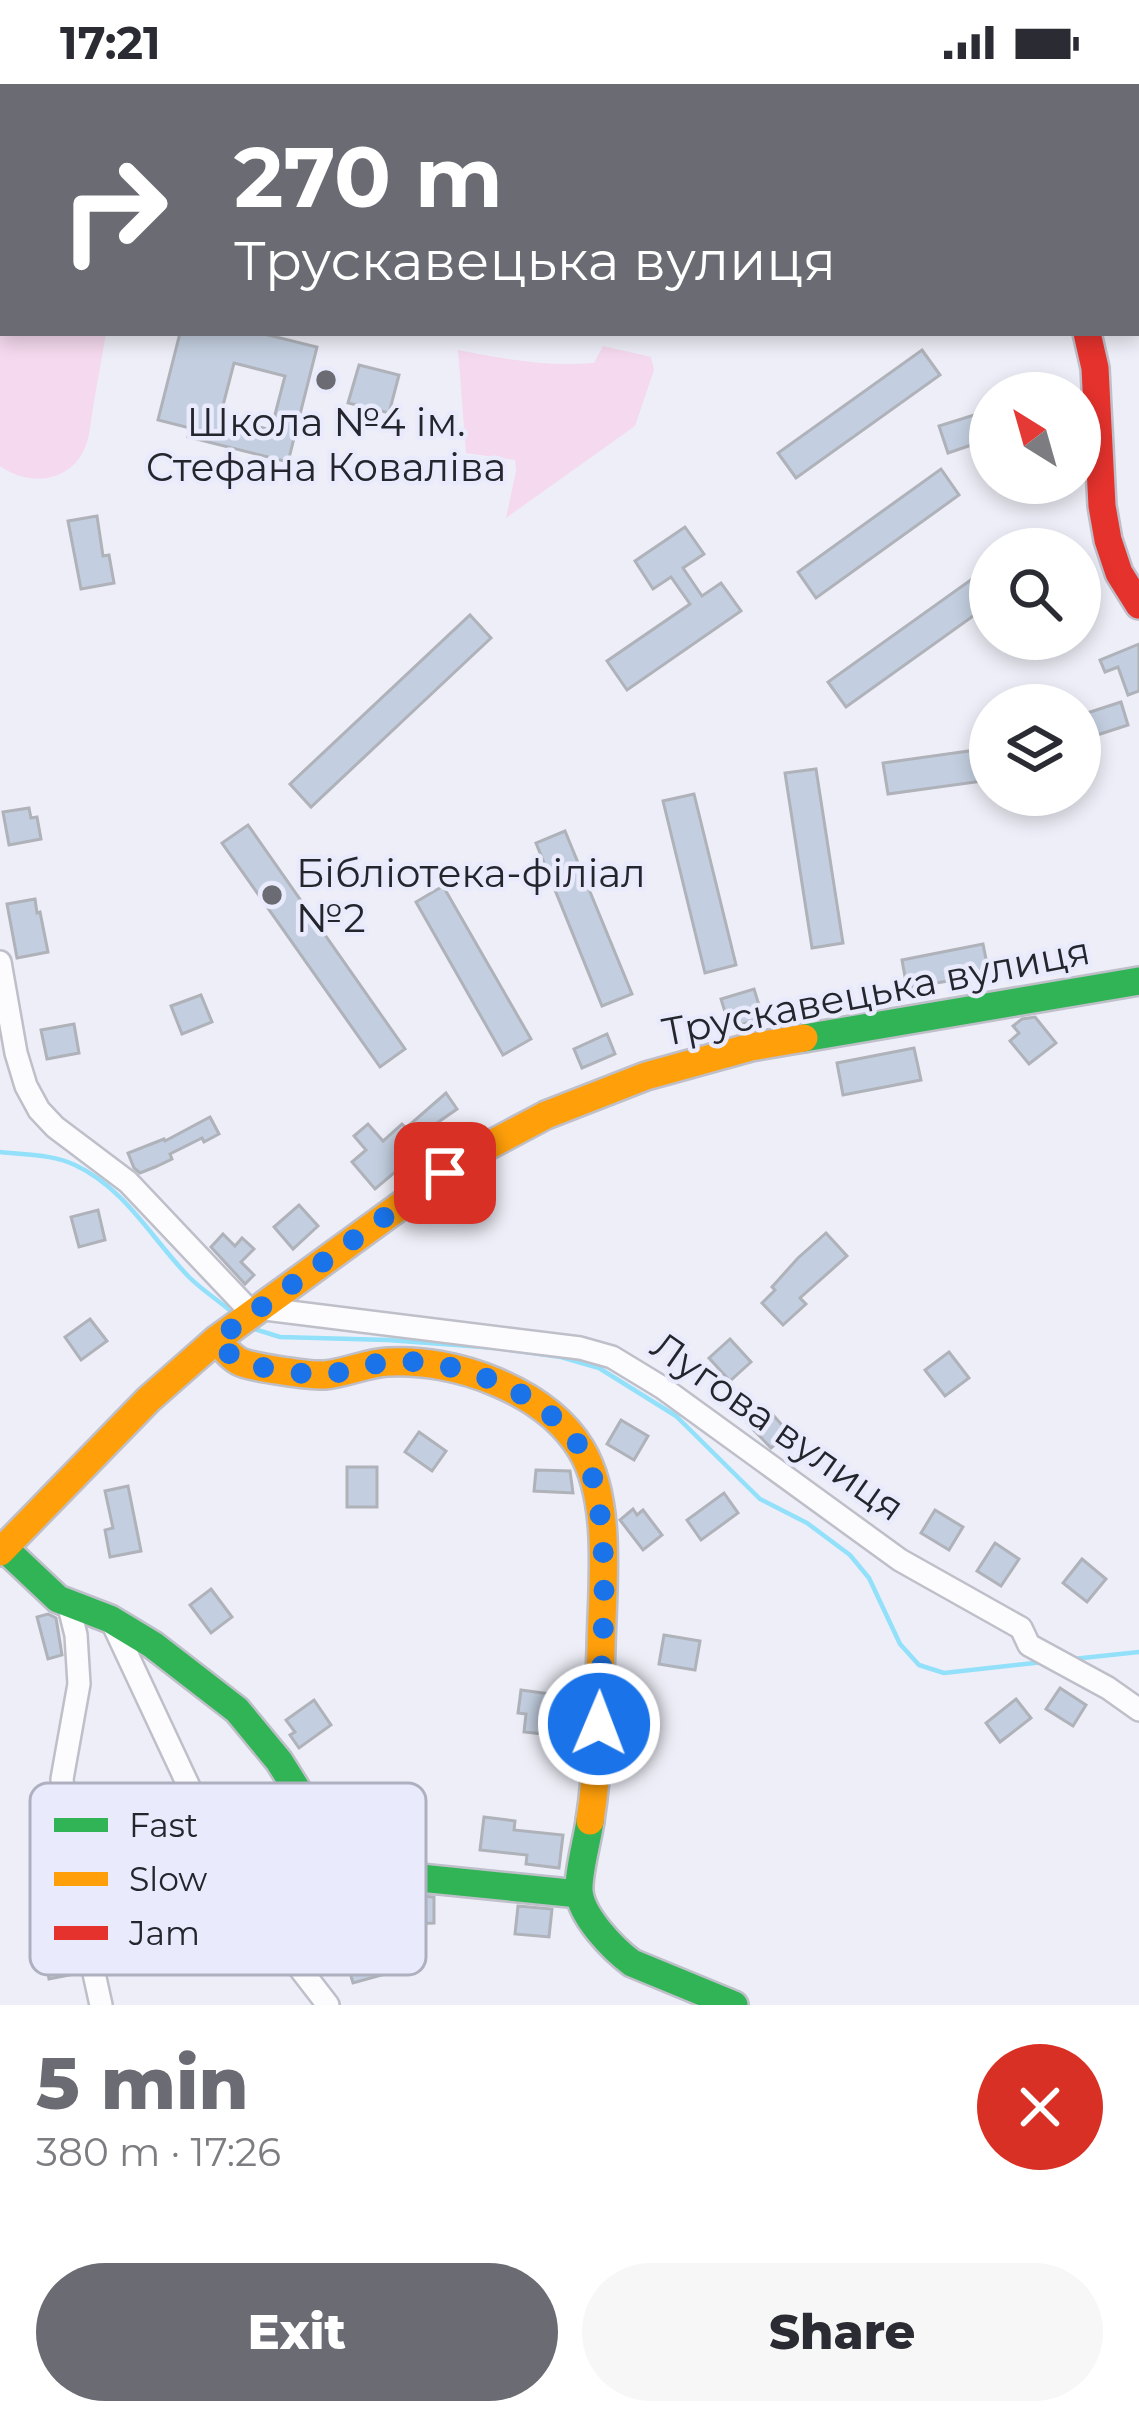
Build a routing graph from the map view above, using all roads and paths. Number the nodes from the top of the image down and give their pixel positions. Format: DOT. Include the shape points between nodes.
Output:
graph roads {
  1 [pos="1088,336"];
  2 [pos="1139,605"];
  3 [pos="0,962"];
  4 [pos="1139,981"];
  5 [pos="240,1321"];
  6 [pos="2,1551"];
  7 [pos="68,1604"];
  8 [pos="110,1619"];
  9 [pos="1139,1710"];
  10 [pos="62,1783"];
  11 [pos="187,1783"];
  12 [pos="293,1783"];
  13 [pos="426,1879"];
  14 [pos="579,1894"];
  15 [pos="94,1975"];
  16 [pos="305,1975"];
  17 [pos="101,2005"];
  18 [pos="328,2005"];
  19 [pos="734,2005"];
  1 -- 2 [label="street" via="1100,394 1104,531"];
  3 -- 5 [label="street" via="16,1053 39,1110 128,1182"];
  4 -- 5 [label="street, Трускавецька вулиця" via="751,1047 646,1076 469,1156"];
  5 -- 6 [label="street, Трускавецька вулиця" via="149,1399"];
  5 -- 9 [label="street, Лугова вулиця" via="612,1357 900,1561 1022,1628 1028,1645"];
  5 -- 14 [label="street" via="239,1363 323,1375 385,1362 472,1372 538,1406 583,1452 603,1544 598,1769"];
  6 -- 7 [label="street"];
  7 -- 8 [label="street"];
  7 -- 10 [label="street" via="80,1684"];
  8 -- 11 [label="street"];
  8 -- 12 [label="street" via="237,1710"];
  13 -- 14 [label="street"];
  14 -- 19 [label="street" via="593,1923 632,1963"];
  15 -- 17 [label="street"];
  16 -- 18 [label="street"];
}
